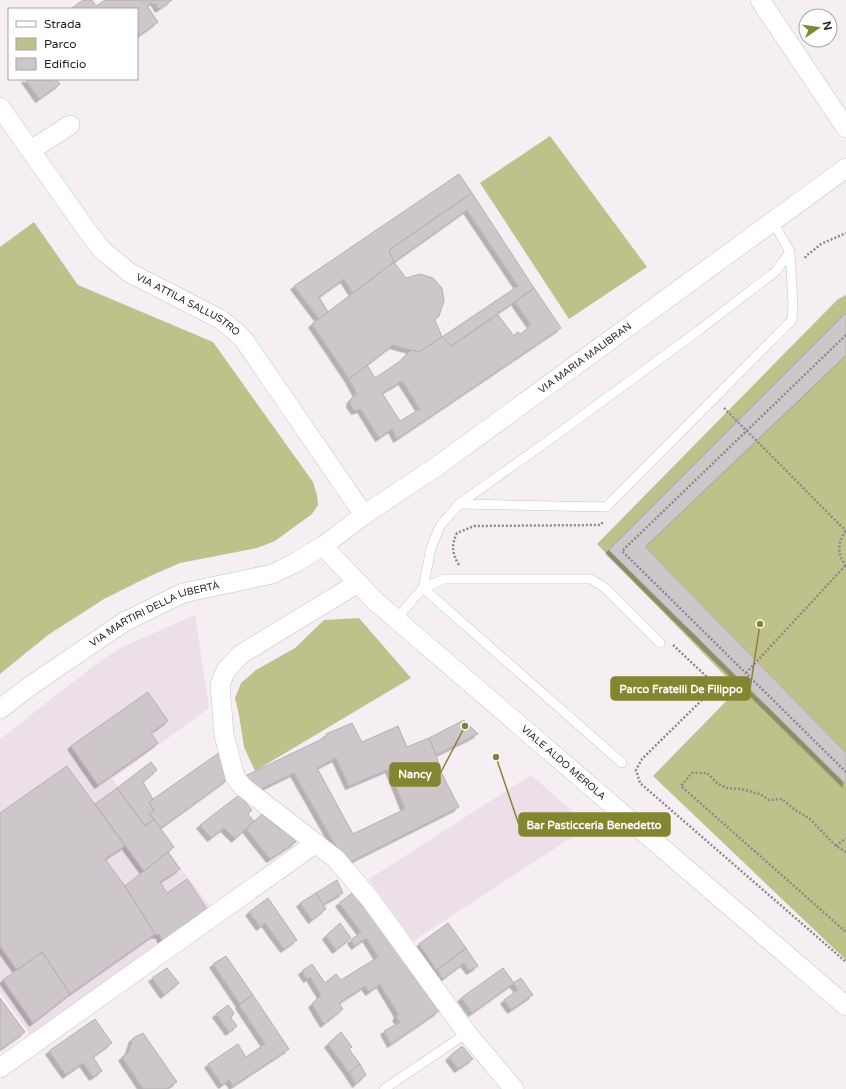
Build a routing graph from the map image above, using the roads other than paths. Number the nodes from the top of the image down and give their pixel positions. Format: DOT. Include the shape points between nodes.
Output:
graph roads {
  1 [pos="760,0"];
  2 [pos="0,107"];
  3 [pos="70,125"];
  4 [pos="846,128"];
  5 [pos="31,150"];
  6 [pos="846,168"];
  7 [pos="773,222"];
  8 [pos="790,252"];
  9 [pos="459,504"];
  10 [pos="364,515"];
  11 [pos="323,546"];
  12 [pos="358,583"];
  13 [pos="423,588"];
  14 [pos="396,619"];
  15 [pos="664,642"];
  16 [pos="0,709"];
  17 [pos="622,763"];
  18 [pos="316,843"];
  19 [pos="846,1006"];
  20 [pos="467,1033"];
  21 [pos="0,1068"];
  22 [pos="384,1089"];
  23 [pos="514,1089"];
  1 -- 4 [label="street"];
  2 -- 5 [label="street, VIA ATTILA SALLUSTRO"];
  3 -- 5 [label="street"];
  5 -- 10 [label="street, VIA ATTILA SALLUSTRO" via="88,232 111,258 130,273 220,319 244,340"];
  6 -- 7 [label="street, VIA MARIA MALIBRAN"];
  7 -- 8 [label="lane"];
  7 -- 10 [label="street, VIA MARIA MALIBRAN" via="436,467"];
  8 -- 9 [label="lane" via="776,271 698,331"];
  8 -- 9 [label="lane" via="792,320 606,507"];
  9 -- 13 [label="lane" via="440,526 431,548"];
  10 -- 11 [label="street, VIA MARIA MALIBRAN"];
  11 -- 12 [label="street, VIALE ALDO MEROLA"];
  11 -- 16 [label="street, VIA MARTIRI DELLA LIBERTÀ" via="272,574 183,593 124,622"];
  12 -- 14 [label="street, VIALE ALDO MEROLA"];
  12 -- 18 [label="street" via="240,655 226,670 220,685 224,735 235,777 243,787"];
  13 -- 14 [label="lane"];
  13 -- 15 [label="lane" via="444,579 591,579 605,588"];
  13 -- 17 [label="lane"];
  14 -- 19 [label="street, VIALE ALDO MEROLA"];
  18 -- 20 [label="street" via="336,859 370,899"];
  18 -- 21 [label="street"];
  20 -- 22 [label="lane"];
  20 -- 23 [label="street"];
}
